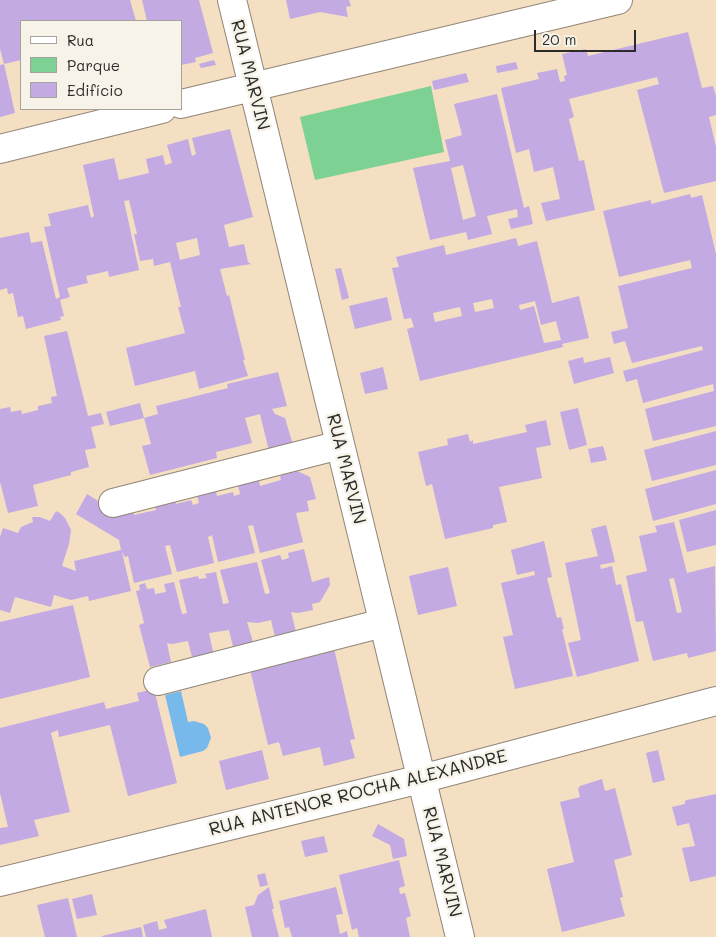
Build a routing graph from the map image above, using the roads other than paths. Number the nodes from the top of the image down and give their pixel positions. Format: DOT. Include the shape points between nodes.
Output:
graph roads {
  1 [pos="232,0"];
  2 [pos="618,0"];
  3 [pos="253,86"];
  4 [pos="182,104"];
  5 [pos="158,110"];
  6 [pos="0,149"];
  7 [pos="340,445"];
  8 [pos="113,503"];
  9 [pos="383,623"];
  10 [pos="158,681"];
  11 [pos="716,701"];
  12 [pos="421,779"];
  13 [pos="0,882"];
  14 [pos="460,937"];
  1 -- 3 [label="street, RUA MARVIN"];
  2 -- 3 [label="street"];
  3 -- 4 [label="street"];
  3 -- 7 [label="street, RUA MARVIN"];
  5 -- 6 [label="street"];
  7 -- 8 [label="street"];
  7 -- 9 [label="street, RUA MARVIN"];
  9 -- 10 [label="street"];
  9 -- 12 [label="street, RUA MARVIN"];
  11 -- 12 [label="street, RUA ANTENOR ROCHA ALEXANDRE"];
  12 -- 13 [label="street, RUA ANTENOR ROCHA ALEXANDRE"];
  12 -- 14 [label="street, RUA MARVIN"];
}
